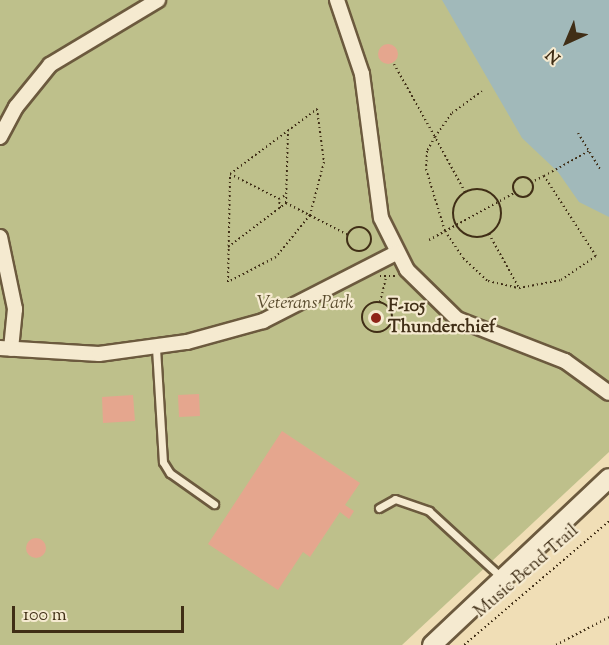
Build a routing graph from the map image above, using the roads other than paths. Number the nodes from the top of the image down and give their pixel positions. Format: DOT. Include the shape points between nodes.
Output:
graph roads {
  1 [pos="158,0"];
  2 [pos="337,0"];
  3 [pos="0,137"];
  4 [pos="0,237"];
  5 [pos="396,253"];
  6 [pos="156,348"];
  7 [pos="5,349"];
  8 [pos="609,393"];
  9 [pos="609,478"];
  10 [pos="214,504"];
  11 [pos="379,508"];
  12 [pos="502,579"];
  13 [pos="432,645"];
  1 -- 3 [label="street" via="50,65 16,106"];
  2 -- 5 [label="street" via="362,74 376,195"];
  4 -- 7 [label="street" via="14,296"];
  5 -- 6 [label="street" via="263,321"];
  5 -- 8 [label="street" via="427,296 457,319 565,361"];
  6 -- 7 [label="street" via="90,354"];
  6 -- 10 [label="lane" via="164,462 170,472"];
  9 -- 12 [label="street"];
  11 -- 12 [label="lane" via="395,499 429,511"];
  12 -- 13 [label="street"];
}
